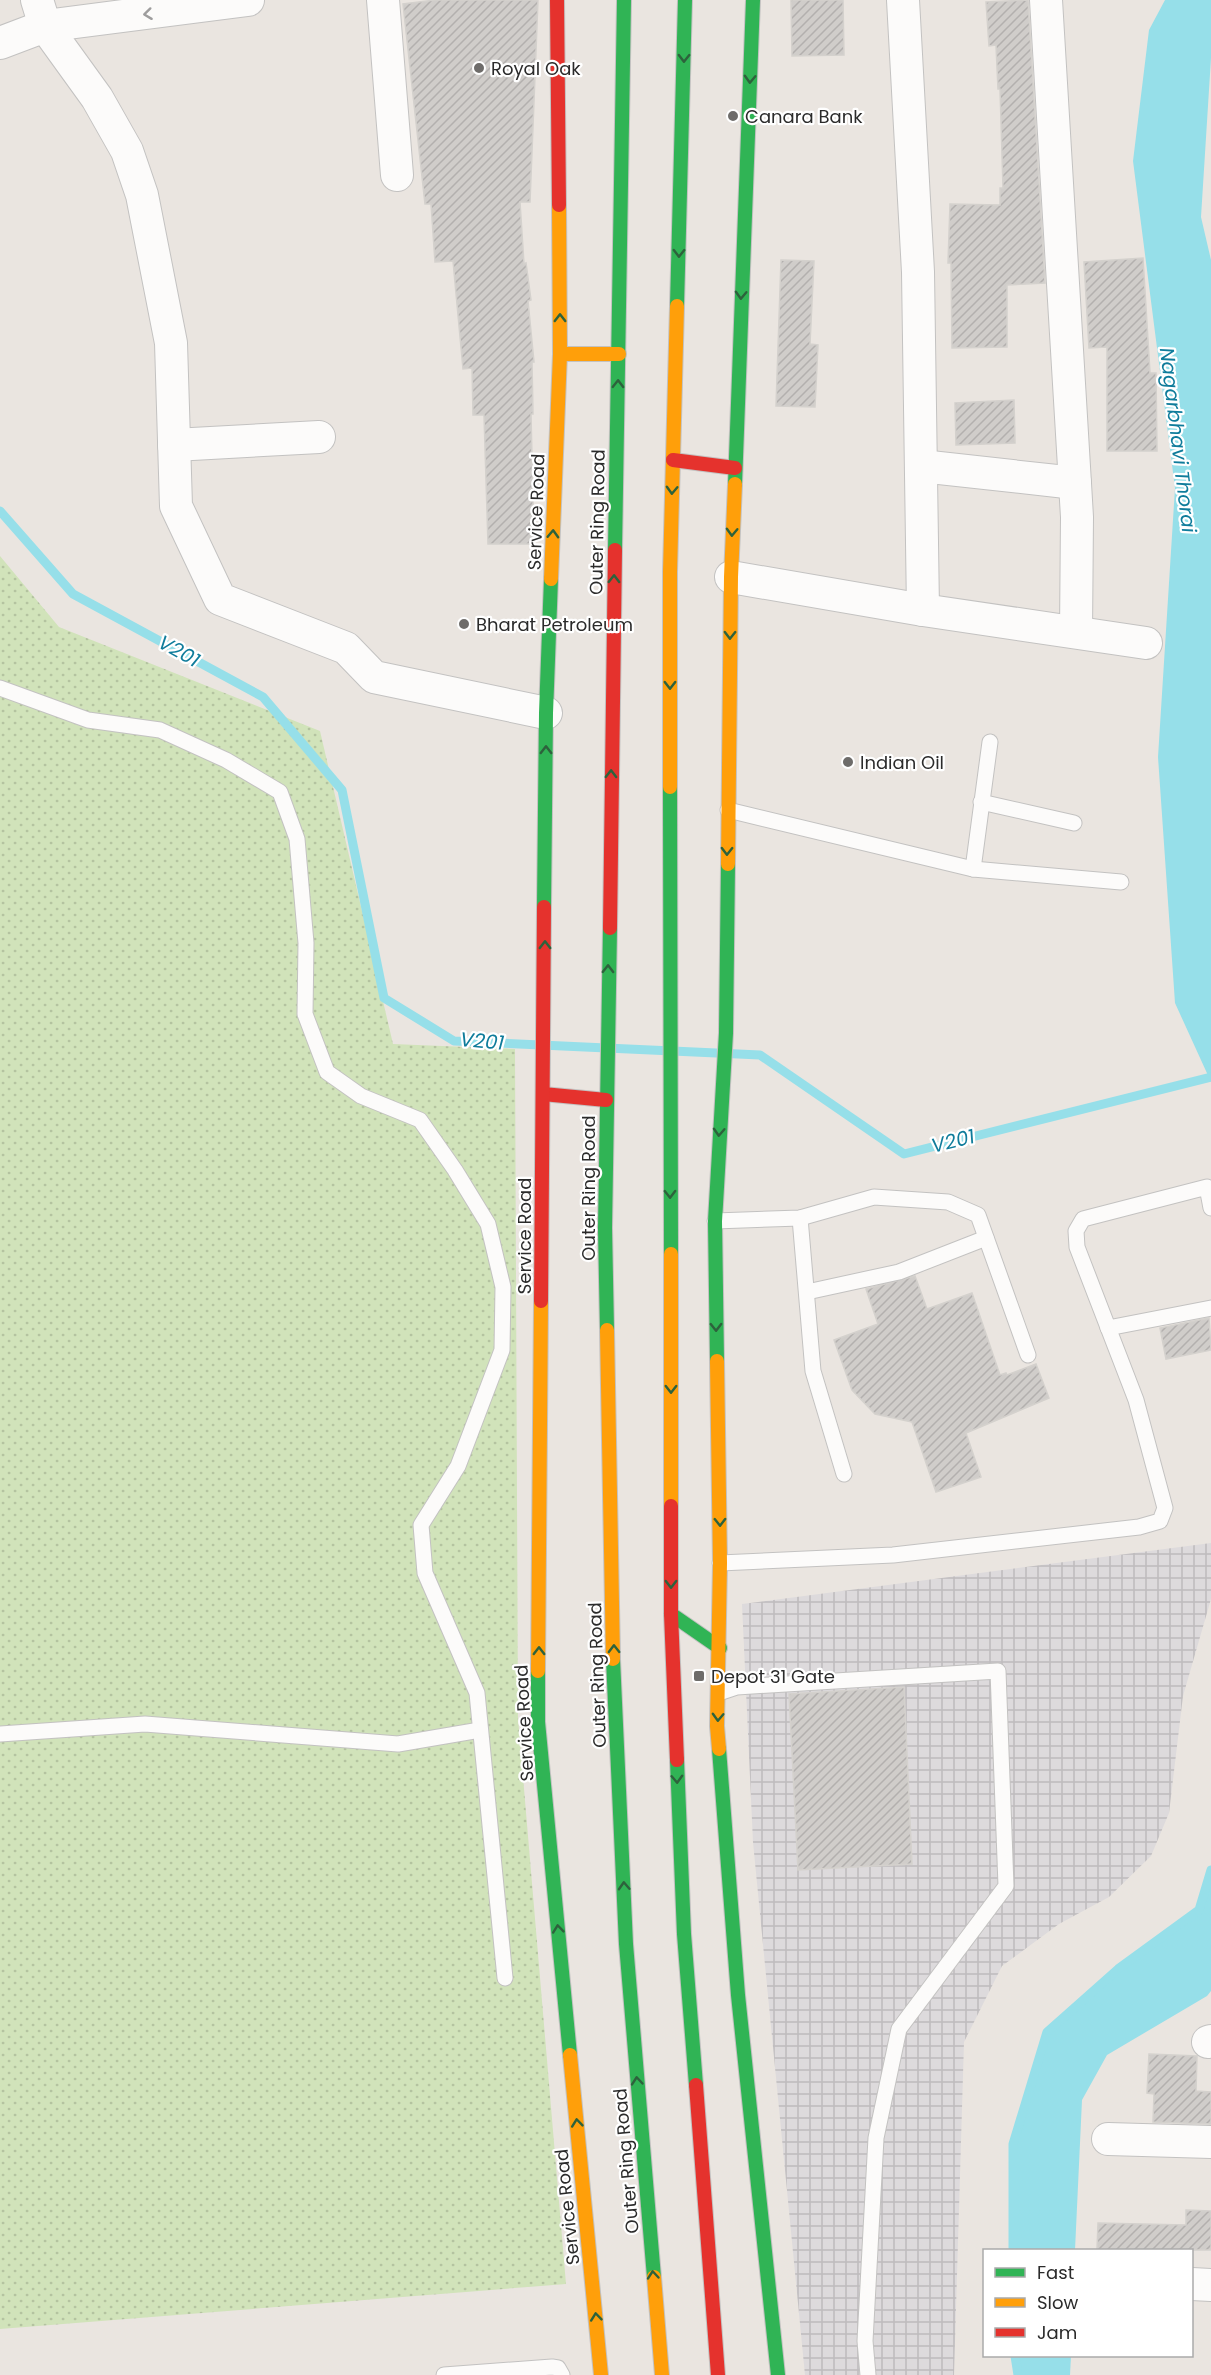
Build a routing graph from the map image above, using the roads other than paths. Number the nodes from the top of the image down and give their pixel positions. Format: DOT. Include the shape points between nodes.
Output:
graph roads {
  1 [pos="248,0"];
  2 [pos="383,0"];
  3 [pos="557,0"];
  4 [pos="624,0"];
  5 [pos="685,0"];
  6 [pos="753,0"];
  7 [pos="903,0"];
  8 [pos="1046,0"];
  9 [pos="180,5"];
  10 [pos="41,13"];
  11 [pos="0,43"];
  12 [pos="397,175"];
  13 [pos="560,354"];
  14 [pos="619,354"];
  15 [pos="319,437"];
  16 [pos="174,445"];
  17 [pos="673,460"];
  18 [pos="921,466"];
  19 [pos="735,468"];
  20 [pos="1075,483"];
  21 [pos="731,577"];
  22 [pos="923,610"];
  23 [pos="1076,632"];
  24 [pos="1146,643"];
  25 [pos="0,688"];
  26 [pos="546,713"];
  27 [pos="990,741"];
  28 [pos="981,802"];
  29 [pos="728,810"];
  30 [pos="1074,823"];
  31 [pos="973,869"];
  32 [pos="1121,882"];
  33 [pos="543,1094"];
  34 [pos="606,1100"];
  35 [pos="1211,1208"];
  36 [pos="800,1218"];
  37 [pos="715,1221"];
  38 [pos="986,1238"];
  39 [pos="807,1292"];
  40 [pos="1211,1308"];
  41 [pos="1108,1328"];
  42 [pos="1028,1355"];
  43 [pos="844,1474"];
  44 [pos="720,1563"];
  45 [pos="671,1614"];
  46 [pos="720,1648"];
  47 [pos="719,1693"];
  48 [pos="480,1730"];
  49 [pos="0,1734"];
  50 [pos="505,1978"];
  51 [pos="1108,2139"];
  52 [pos="1211,2142"];
  53 [pos="1193,2284"];
  54 [pos="1211,2285"];
  55 [pos="444,2375"];
  56 [pos="562,2375"];
  57 [pos="601,2375"];
  58 [pos="662,2375"];
  59 [pos="718,2375"];
  60 [pos="778,2375"];
  61 [pos="868,2375"];
  1 -- 9 [label="street"];
  2 -- 12 [label="street"];
  13 -- 3 [label="main road, Service Road, one-way"];
  4 -- 14 [label="main road, Outer Ring Road"];
  5 -- 17 [label="main road, one-way"];
  6 -- 19 [label="main road, one-way"];
  7 -- 18 [label="street" via="918,272"];
  8 -- 20 [label="street"];
  9 -- 10 [label="street, one-way"];
  10 -- 11 [label="street"];
  10 -- 16 [label="street" via="127,151 142,195 171,343"];
  13 -- 14 [label="main road"];
  26 -- 13 [label="main road, Service Road, one-way"];
  34 -- 14 [label="main road, Outer Ring Road, one-way"];
  15 -- 16 [label="street"];
  16 -- 26 [label="street" via="176,506 219,599 346,648 374,677"];
  17 -- 19 [label="main road"];
  17 -- 45 [label="main road, one-way"];
  18 -- 20 [label="street"];
  18 -- 22 [label="street"];
  19 -- 21 [label="main road, one-way"];
  20 -- 23 [label="street"];
  21 -- 22 [label="street"];
  21 -- 29 [label="main road, one-way"];
  22 -- 23 [label="street"];
  23 -- 24 [label="street"];
  25 -- 48 [label="lane" via="88,720 160,730 226,760 280,792 297,839 306,943 305,1014 327,1072 361,1096 420,1120 488,1224 503,1287 502,1350 458,1466 421,1525 425,1573 477,1693"];
  33 -- 26 [label="main road, Service Road, one-way"];
  27 -- 28 [label="lane"];
  28 -- 30 [label="lane"];
  28 -- 31 [label="lane"];
  29 -- 31 [label="lane"];
  29 -- 37 [label="main road, one-way" via="726,1033"];
  31 -- 32 [label="lane"];
  33 -- 34 [label="main road"];
  57 -- 33 [label="main road, Service Road, one-way" via="538,1722"];
  58 -- 34 [label="main road, Outer Ring Road, one-way" via="626,1944 616,1736 605,1228"];
  35 -- 41 [label="lane" via="1207,1187 1083,1219 1076,1231 1077,1247"];
  36 -- 37 [label="lane"];
  36 -- 38 [label="lane" via="874,1197 948,1202 978,1215"];
  36 -- 39 [label="lane"];
  37 -- 44 [label="main road, one-way"];
  38 -- 39 [label="lane" via="899,1272"];
  38 -- 42 [label="lane"];
  39 -- 43 [label="lane" via="813,1371"];
  40 -- 41 [label="lane"];
  41 -- 44 [label="lane" via="1136,1400 1165,1508 1160,1521 1139,1527 893,1555"];
  44 -- 46 [label="main road"];
  45 -- 46 [label="main road"];
  45 -- 59 [label="main road, one-way" via="684,1934"];
  46 -- 47 [label="main road"];
  47 -- 60 [label="main road, one-way" via="717,1726 738,1995"];
  47 -- 61 [label="lane" via="737,1687 998,1671 1006,1886 900,2029 876,2138 865,2341"];
  48 -- 49 [label="lane" via="398,1744 145,1724"];
  48 -- 50 [label="lane"];
  51 -- 52 [label="street"];
  53 -- 54 [label="street"];
  55 -- 56 [label="lane" via="552,2367"];
}
